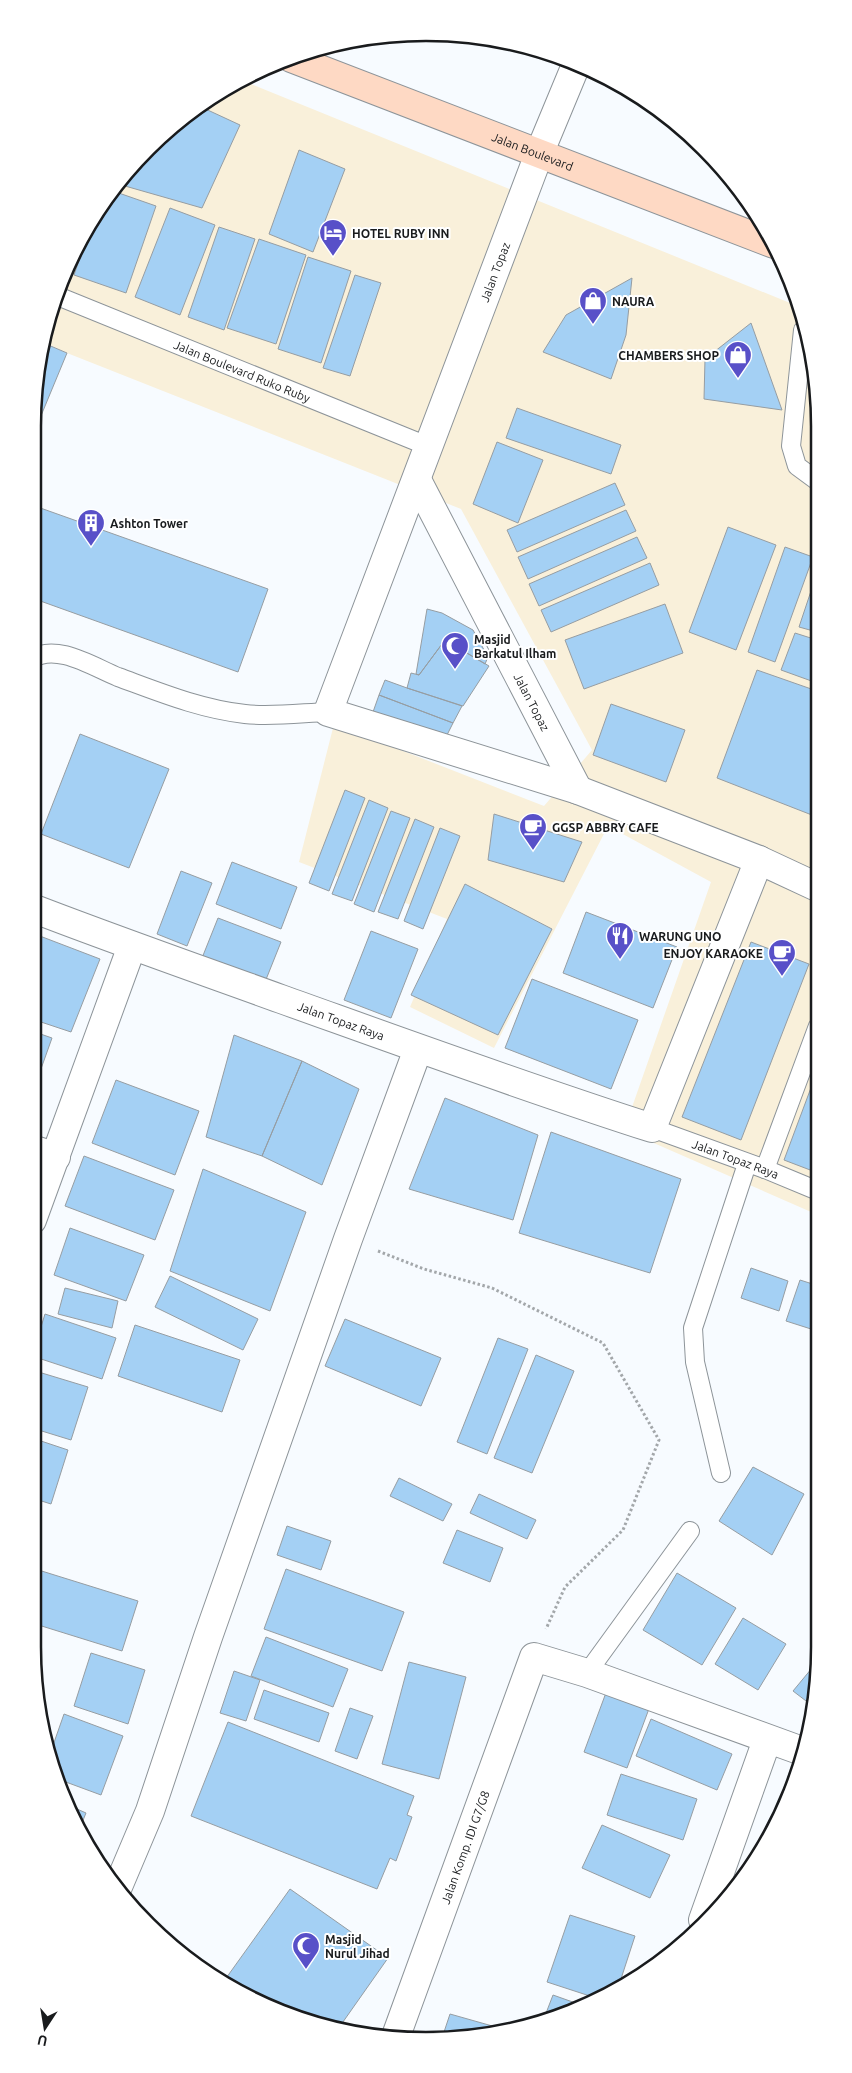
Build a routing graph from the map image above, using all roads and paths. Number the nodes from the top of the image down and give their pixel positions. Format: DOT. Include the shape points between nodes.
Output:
graph roads {
  1 [pos="302,62"];
  2 [pos="573,71"];
  3 [pos="539,154"];
  4 [pos="762,239"];
  5 [pos="63,298"];
  6 [pos="802,344"];
  7 [pos="430,446"];
  8 [pos="811,476"];
  9 [pos="417,480"];
  10 [pos="41,656"];
  11 [pos="328,712"];
  12 [pos="578,790"];
  13 [pos="760,860"];
  14 [pos="811,884"];
  15 [pos="41,911"];
  16 [pos="132,946"];
  17 [pos="811,1045"];
  18 [pos="418,1049"];
  19 [pos="652,1128"];
  20 [pos="44,1153"];
  21 [pos="747,1164"];
  22 [pos="765,1169"];
  23 [pos="41,1170"];
  24 [pos="811,1188"];
  25 [pos="348,1239"];
  26 [pos="721,1473"];
  27 [pos="690,1531"];
  28 [pos="534,1658"];
  29 [pos="587,1673"];
  30 [pos="767,1740"];
  31 [pos="797,1749"];
  32 [pos="121,1881"];
  33 [pos="707,1910"];
  34 [pos="398,2031"];
  1 -- 3 [label="street, Jalan Boulevard"];
  2 -- 3 [label="street, Jalan Topaz"];
  3 -- 4 [label="street, Jalan Boulevard"];
  3 -- 7 [label="street, Jalan Topaz"];
  5 -- 7 [label="lane, Jalan Boulevard Ruko Ruby"];
  6 -- 8 [label="lane" via="791,446 797,466"];
  7 -- 9 [label="street, Jalan Topaz"];
  9 -- 11 [label="street, Jalan Topaz"];
  9 -- 12 [label="street, Jalan Topaz"];
  10 -- 11 [label="lane" via="62,653 197,706 246,715"];
  11 -- 12 [label="street"];
  12 -- 13 [label="street"];
  13 -- 14 [label="street"];
  13 -- 19 [label="street"];
  15 -- 16 [label="street, Jalan Topaz Raya"];
  16 -- 18 [label="street, Jalan Topaz Raya"];
  16 -- 20 [label="street"];
  17 -- 22 [label="lane"];
  18 -- 19 [label="street, Jalan Topaz Raya"];
  18 -- 25 [label="street"];
  19 -- 21 [label="lane, Jalan Topaz Raya"];
  20 -- 23 [label="street"];
  21 -- 22 [label="lane, Jalan Topaz Raya"];
  21 -- 26 [label="lane" via="693,1328 695,1362"];
  22 -- 24 [label="lane, Jalan Topaz Raya"];
  25 -- 28 [label="path" via="424,1269 492,1288 603,1342 659,1440 623,1530 565,1587"];
  25 -- 32 [label="street" via="150,1811"];
  27 -- 29 [label="lane"];
  28 -- 29 [label="street"];
  28 -- 34 [label="street, Jalan Komp. IDI G7/G8"];
  29 -- 30 [label="street"];
  30 -- 31 [label="street"];
  30 -- 33 [label="street"];
}
